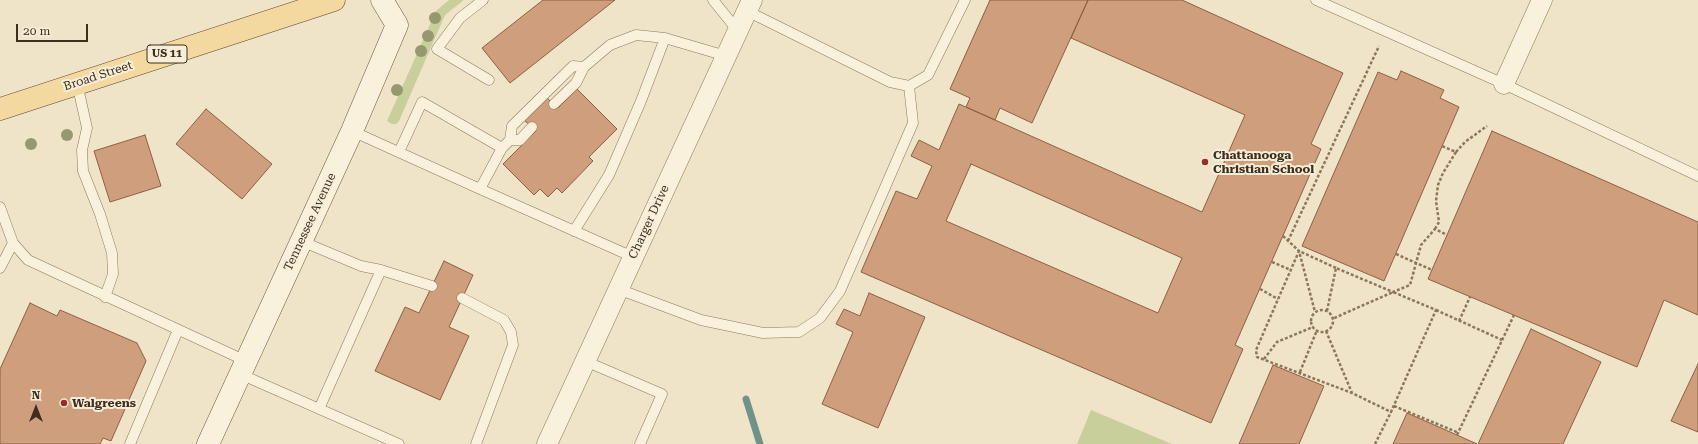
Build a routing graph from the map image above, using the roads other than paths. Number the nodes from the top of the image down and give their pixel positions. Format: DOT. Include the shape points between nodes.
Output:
graph roads {
  1 [pos="334,0"];
  2 [pos="382,0"];
  3 [pos="483,0"];
  4 [pos="713,0"];
  5 [pos="965,0"];
  6 [pos="1316,0"];
  7 [pos="1542,0"];
  8 [pos="749,5"];
  9 [pos="738,31"];
  10 [pos="665,38"];
  11 [pos="726,56"];
  12 [pos="584,67"];
  13 [pos="489,80"];
  14 [pos="77,83"];
  15 [pos="1504,84"];
  16 [pos="909,86"];
  17 [pos="554,104"];
  18 [pos="0,108"];
  19 [pos="532,127"];
  20 [pos="352,130"];
  21 [pos="506,144"];
  22 [pos="399,152"];
  23 [pos="1698,176"];
  24 [pos="480,189"];
  25 [pos="0,207"];
  26 [pos="574,231"];
  27 [pos="301,241"];
  28 [pos="13,243"];
  29 [pos="633,257"];
  30 [pos="0,268"];
  31 [pos="381,270"];
  32 [pos="432,286"];
  33 [pos="618,290"];
  34 [pos="105,297"];
  35 [pos="462,298"];
  36 [pos="178,330"];
  37 [pos="585,361"];
  38 [pos="243,368"];
  39 [pos="319,409"];
  40 [pos="130,444"];
  41 [pos="208,444"];
  42 [pos="400,444"];
  43 [pos="476,444"];
  44 [pos="547,444"];
  45 [pos="640,444"];
  1 -- 14 [label="main road, Broad Street / US 11"];
  2 -- 20 [label="main road, Tennessee Avenue" via="397,25"];
  3 -- 13 [label="lane" via="460,18 437,49"];
  4 -- 9 [label="lane"];
  5 -- 16 [label="lane" via="928,74"];
  6 -- 15 [label="lane"];
  7 -- 15 [label="street"];
  8 -- 9 [label="street, Charger Drive"];
  8 -- 16 [label="lane" via="890,82"];
  9 -- 11 [label="street, Charger Drive"];
  10 -- 11 [label="lane"];
  10 -- 12 [label="lane" via="636,35 610,45"];
  10 -- 26 [label="lane" via="609,175"];
  11 -- 29 [label="street, Charger Drive"];
  12 -- 17 [label="lane" via="576,83"];
  12 -- 21 [label="lane" via="573,66 512,126"];
  14 -- 18 [label="main road, Broad Street / US 11"];
  14 -- 34 [label="lane" via="88,128 82,150 83,171 112,253 113,274"];
  15 -- 23 [label="lane"];
  16 -- 33 [label="lane" via="913,123 840,292 820,318 799,332 763,333 701,320"];
  19 -- 21 [label="lane" via="520,140"];
  20 -- 22 [label="lane"];
  20 -- 27 [label="main road, Tennessee Avenue"];
  21 -- 22 [label="lane" via="422,102"];
  21 -- 24 [label="lane"];
  22 -- 24 [label="lane"];
  24 -- 26 [label="lane"];
  25 -- 28 [label="lane"];
  26 -- 29 [label="lane"];
  27 -- 31 [label="lane" via="362,266"];
  27 -- 38 [label="main road, Tennessee Avenue"];
  28 -- 30 [label="lane"];
  28 -- 34 [label="lane" via="28,260"];
  29 -- 33 [label="street, Charger Drive"];
  31 -- 32 [label="lane"];
  31 -- 39 [label="lane"];
  33 -- 37 [label="street, Charger Drive"];
  34 -- 36 [label="lane"];
  35 -- 43 [label="lane" via="504,320 511,332 514,345"];
  36 -- 38 [label="lane"];
  36 -- 40 [label="lane"];
  37 -- 44 [label="street, Charger Drive"];
  37 -- 45 [label="lane" via="662,394"];
  38 -- 39 [label="lane"];
  38 -- 41 [label="main road, Tennessee Avenue"];
  39 -- 42 [label="lane"];
}
